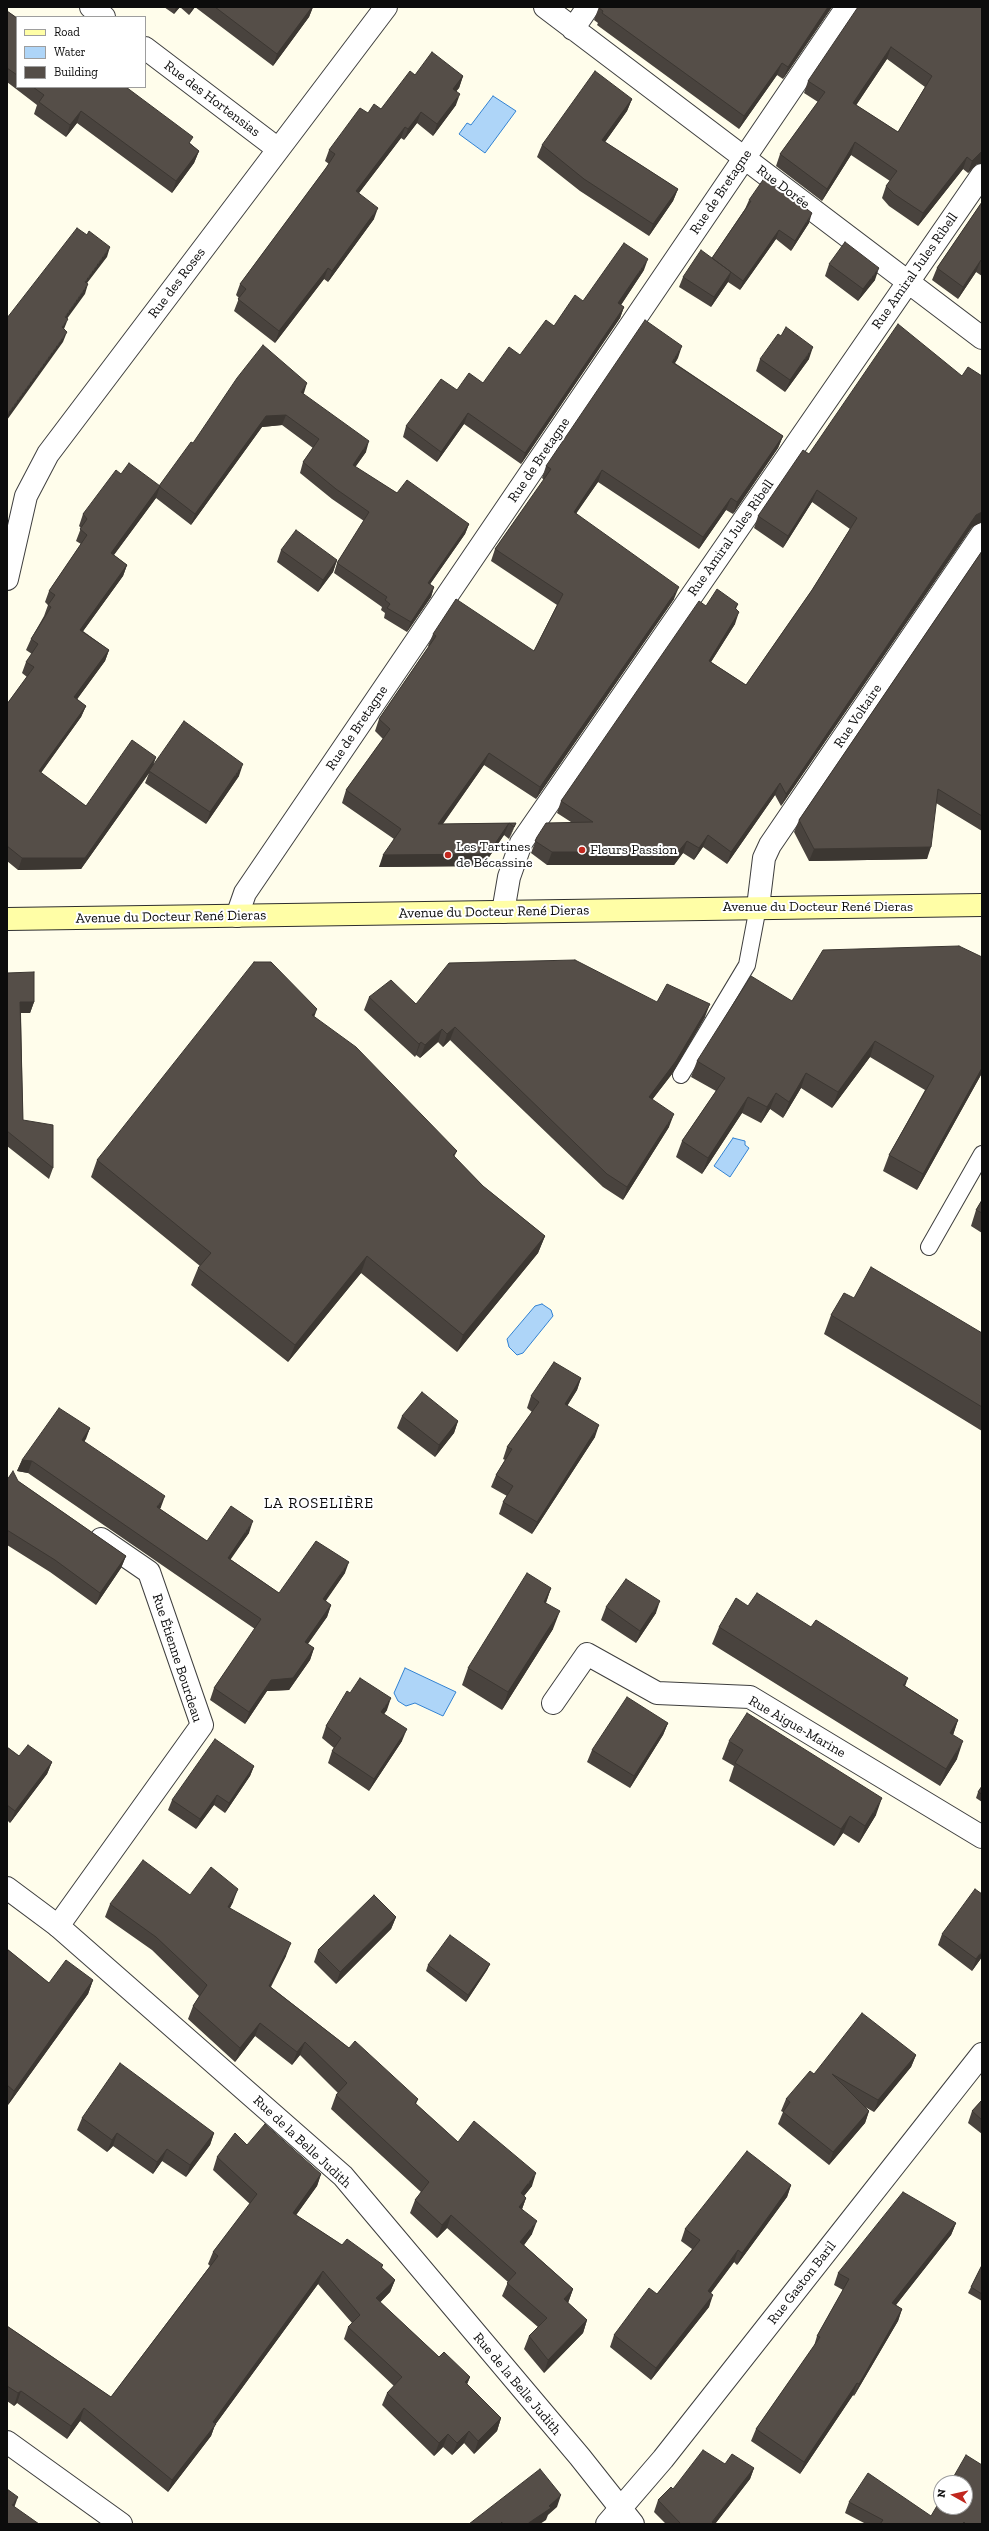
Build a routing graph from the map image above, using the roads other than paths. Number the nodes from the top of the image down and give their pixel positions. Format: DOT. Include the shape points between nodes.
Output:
graph roads {
  1 [pos="91,7"];
  2 [pos="386,7"];
  3 [pos="545,7"];
  4 [pos="588,7"];
  5 [pos="847,7"];
  6 [pos="103,16"];
  7 [pos="573,29"];
  8 [pos="146,49"];
  9 [pos="278,149"];
  10 [pos="744,158"];
  11 [pos="982,175"];
  12 [pos="908,282"];
  13 [pos="982,338"];
  14 [pos="982,534"];
  15 [pos="7,579"];
  16 [pos="982,905"];
  17 [pos="758,907"];
  18 [pos="503,912"];
  19 [pos="237,916"];
  20 [pos="7,919"];
  21 [pos="681,1075"];
  22 [pos="982,1154"];
  23 [pos="929,1247"];
  24 [pos="85,1528"];
  25 [pos="553,1703"];
  26 [pos="982,1837"];
  27 [pos="7,1888"];
  28 [pos="58,1926"];
  29 [pos="982,2054"];
  30 [pos="7,2442"];
  31 [pos="620,2519"];
  32 [pos="121,2524"];
  1 -- 6 [label="street"];
  2 -- 9 [label="street, Rue des Roses"];
  3 -- 7 [label="street, Rue Dorée"];
  4 -- 7 [label="street"];
  5 -- 10 [label="street, Rue de Bretagne"];
  7 -- 10 [label="street, Rue Dorée"];
  8 -- 9 [label="street, Rue des Hortensias"];
  9 -- 15 [label="street, Rue des Roses" via="48,454 26,496"];
  10 -- 12 [label="street, Rue Dorée"];
  10 -- 19 [label="street, Rue de Bretagne" via="248,888"];
  11 -- 12 [label="street, Rue Amiral Jules Ribell"];
  12 -- 13 [label="street, Rue Dorée"];
  12 -- 18 [label="street, Rue Amiral Jules Ribell" via="521,843 509,877"];
  14 -- 17 [label="street, Rue Voltaire" via="770,845 764,858"];
  16 -- 17 [label="main road, Avenue du Docteur René Dieras"];
  17 -- 18 [label="main road, Avenue du Docteur René Dieras"];
  17 -- 21 [label="lane" via="748,965"];
  18 -- 19 [label="main road, Avenue du Docteur René Dieras"];
  19 -- 20 [label="main road, Avenue du Docteur René Dieras"];
  22 -- 23 [label="lane"];
  24 -- 28 [label="street, Rue Étienne Bourdeau" via="149,1572 202,1725"];
  25 -- 26 [label="street, Rue Aigue-Marine" via="587,1654 657,1693 750,1697"];
  27 -- 28 [label="street, Rue de la Belle Judith"];
  28 -- 31 [label="street, Rue de la Belle Judith" via="342,2176 580,2457"];
  29 -- 31 [label="street, Rue Gaston Baril" via="663,2459"];
  30 -- 32 [label="street"];
}
